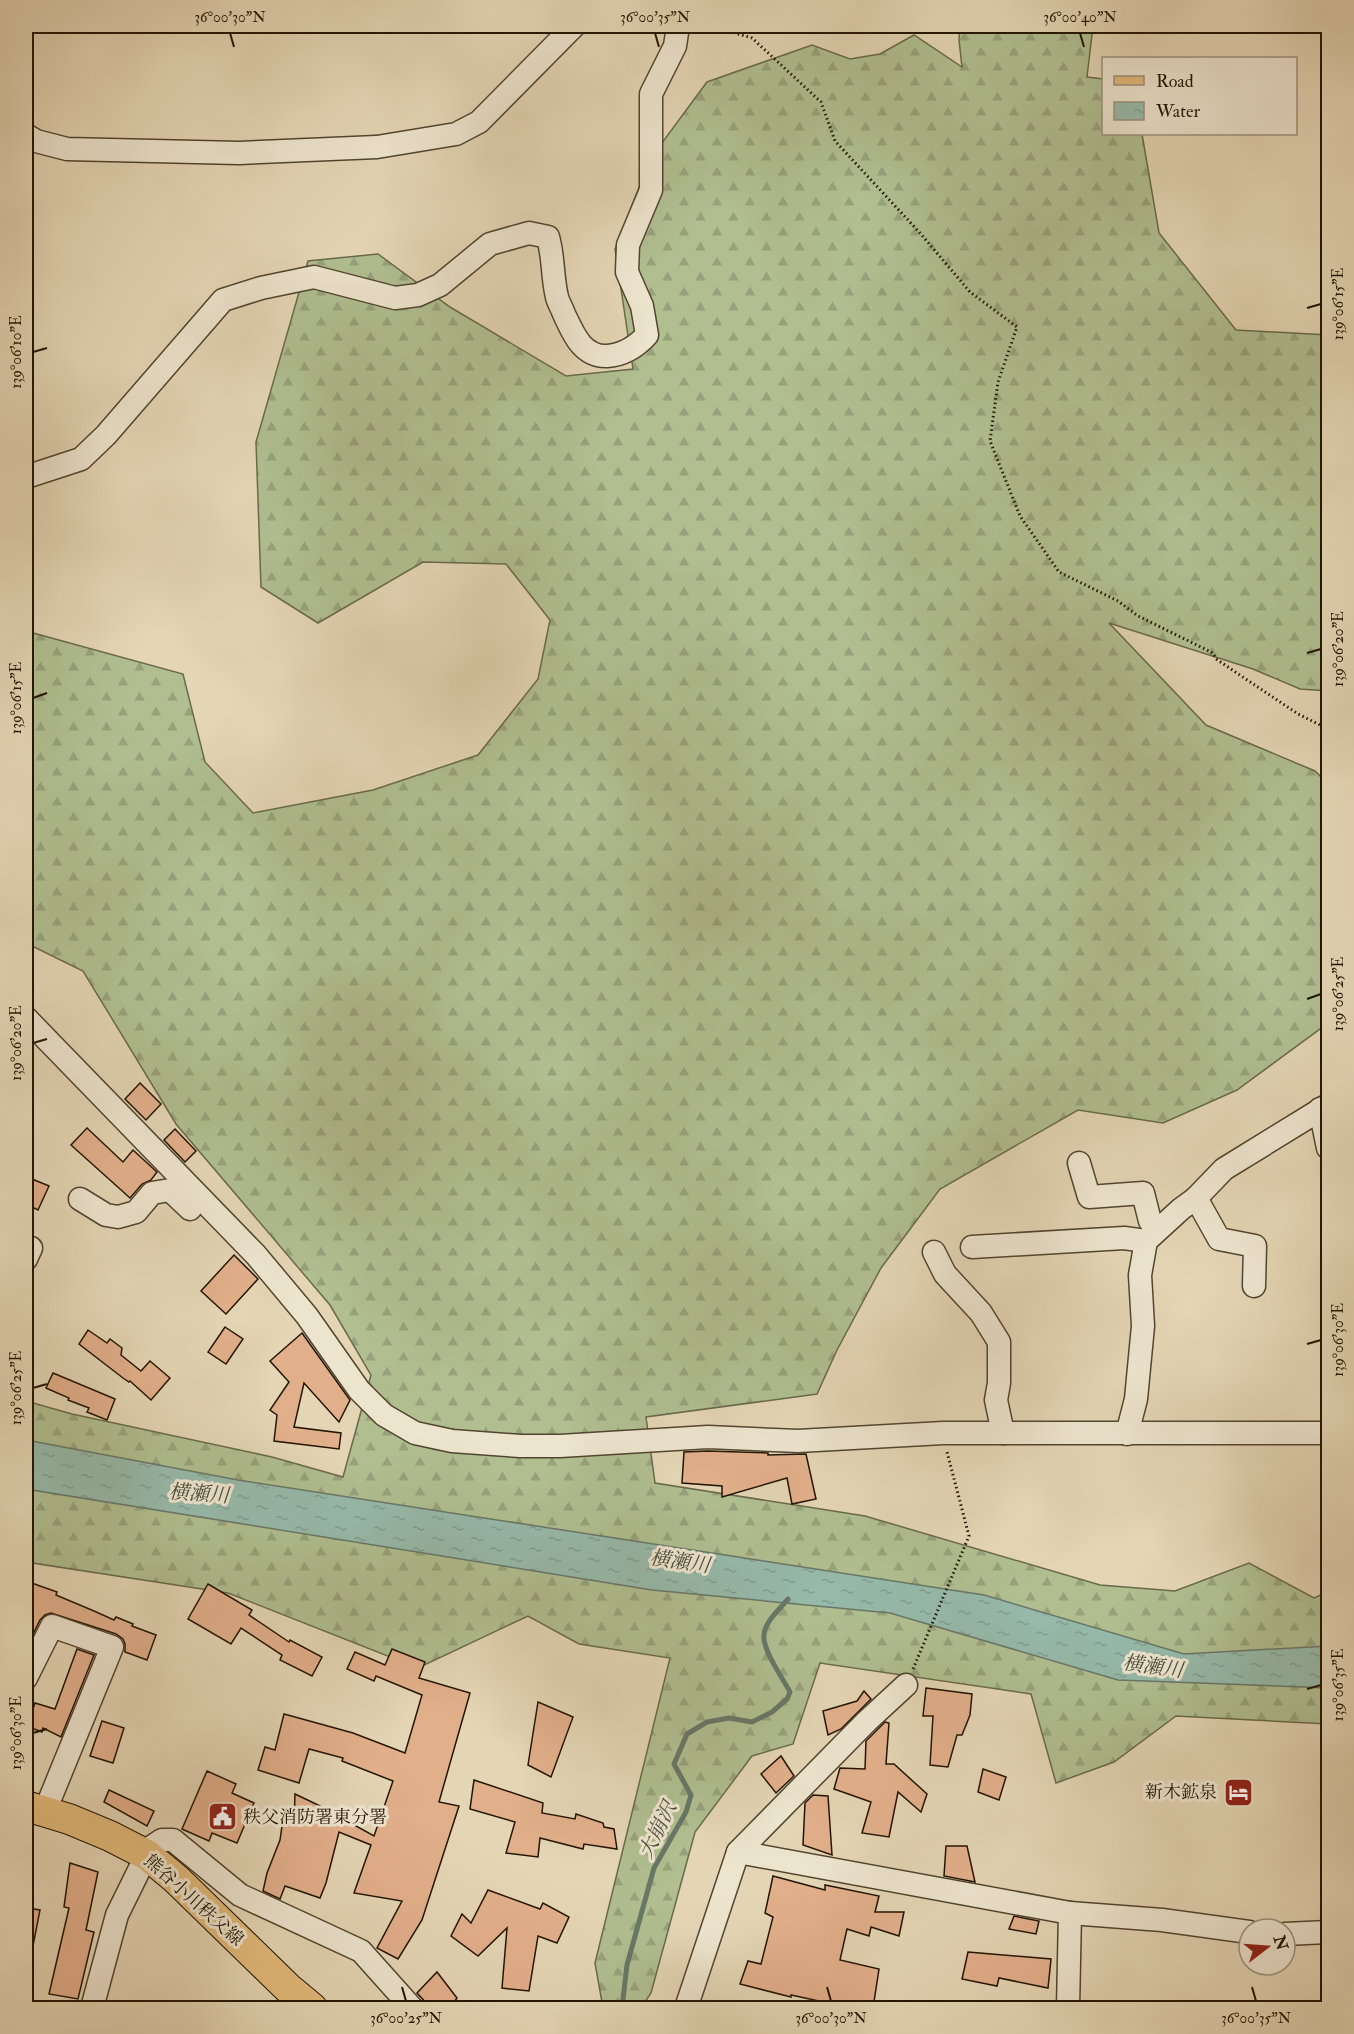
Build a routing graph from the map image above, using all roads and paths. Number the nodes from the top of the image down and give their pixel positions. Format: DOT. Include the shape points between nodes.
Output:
graph roads {
  1 [pos="574,26"];
  2 [pos="678,26"];
  3 [pos="712,26"];
  4 [pos="26,135"];
  5 [pos="26,477"];
  6 [pos="1329,729"];
  7 [pos="26,1018"];
  8 [pos="1324,1107"];
  9 [pos="1329,1148"];
  10 [pos="1079,1163"];
  11 [pos="1196,1198"];
  12 [pos="80,1199"];
  13 [pos="226,1226"];
  14 [pos="1151,1236"];
  15 [pos="972,1247"];
  16 [pos="934,1252"];
  17 [pos="1254,1286"];
  18 [pos="943,1433"];
  19 [pos="1003,1433"];
  20 [pos="1329,1433"];
  21 [pos="1127,1434"];
  22 [pos="26,1678"];
  23 [pos="906,1685"];
  24 [pos="35,1808"];
  25 [pos="738,1852"];
  26 [pos="147,1855"];
  27 [pos="1070,1913"];
  28 [pos="1237,1930"];
  29 [pos="1329,1932"];
  30 [pos="1297,1933"];
  31 [pos="92,2008"];
  32 [pos="312,2008"];
  33 [pos="412,2008"];
  34 [pos="686,2008"];
  35 [pos="1068,2008"];
  1 -- 4 [label="street" via="479,122 456,134 377,147 238,153 67,149"];
  2 -- 5 [label="street" via="675,46 651,94 651,190 628,245 627,272 642,306 647,335 640,343 618,355 598,356 583,348 557,297 548,237 529,233 490,244 440,285 418,295 395,298 314,278 261,288 224,300 81,459"];
  3 -- 6 [label="path" via="752,38 821,102 835,141 970,292 1017,327 998,382 990,441 1020,516 1059,572 1213,653 1216,659 1298,714"];
  7 -- 13 [label="street"];
  8 -- 9 [label="street"];
  8 -- 11 [label="street" via="1224,1169"];
  10 -- 14 [label="street" via="1089,1197 1143,1193"];
  11 -- 14 [label="street"];
  11 -- 17 [label="street" via="1219,1239 1255,1246"];
  12 -- 13 [label="street" via="106,1215 118,1217 136,1212 152,1193 170,1190 211,1229"];
  13 -- 18 [label="street" via="307,1316 359,1390 384,1415 415,1433 452,1441 520,1446 708,1437 798,1441"];
  14 -- 15 [label="street"];
  14 -- 21 [label="street" via="1140,1275 1143,1326 1136,1399"];
  16 -- 19 [label="street" via="945,1274 981,1313 999,1342 996,1400"];
  18 -- 19 [label="street"];
  18 -- 23 [label="path" via="969,1536"];
  19 -- 21 [label="street"];
  20 -- 21 [label="street"];
  22 -- 24 [label="street" via="52,1626 112,1647"];
  23 -- 25 [label="street"];
  24 -- 26 [label="main road, 熊谷小川秩父線" via="110,1836"];
  25 -- 27 [label="street"];
  25 -- 34 [label="street"];
  26 -- 31 [label="street" via="117,1915"];
  26 -- 32 [label="main road, 熊谷小川秩父線"];
  26 -- 33 [label="street" via="162,1840 172,1840 240,1895 361,1951"];
  27 -- 28 [label="street"];
  27 -- 35 [label="street"];
  29 -- 30 [label="street"];
}
